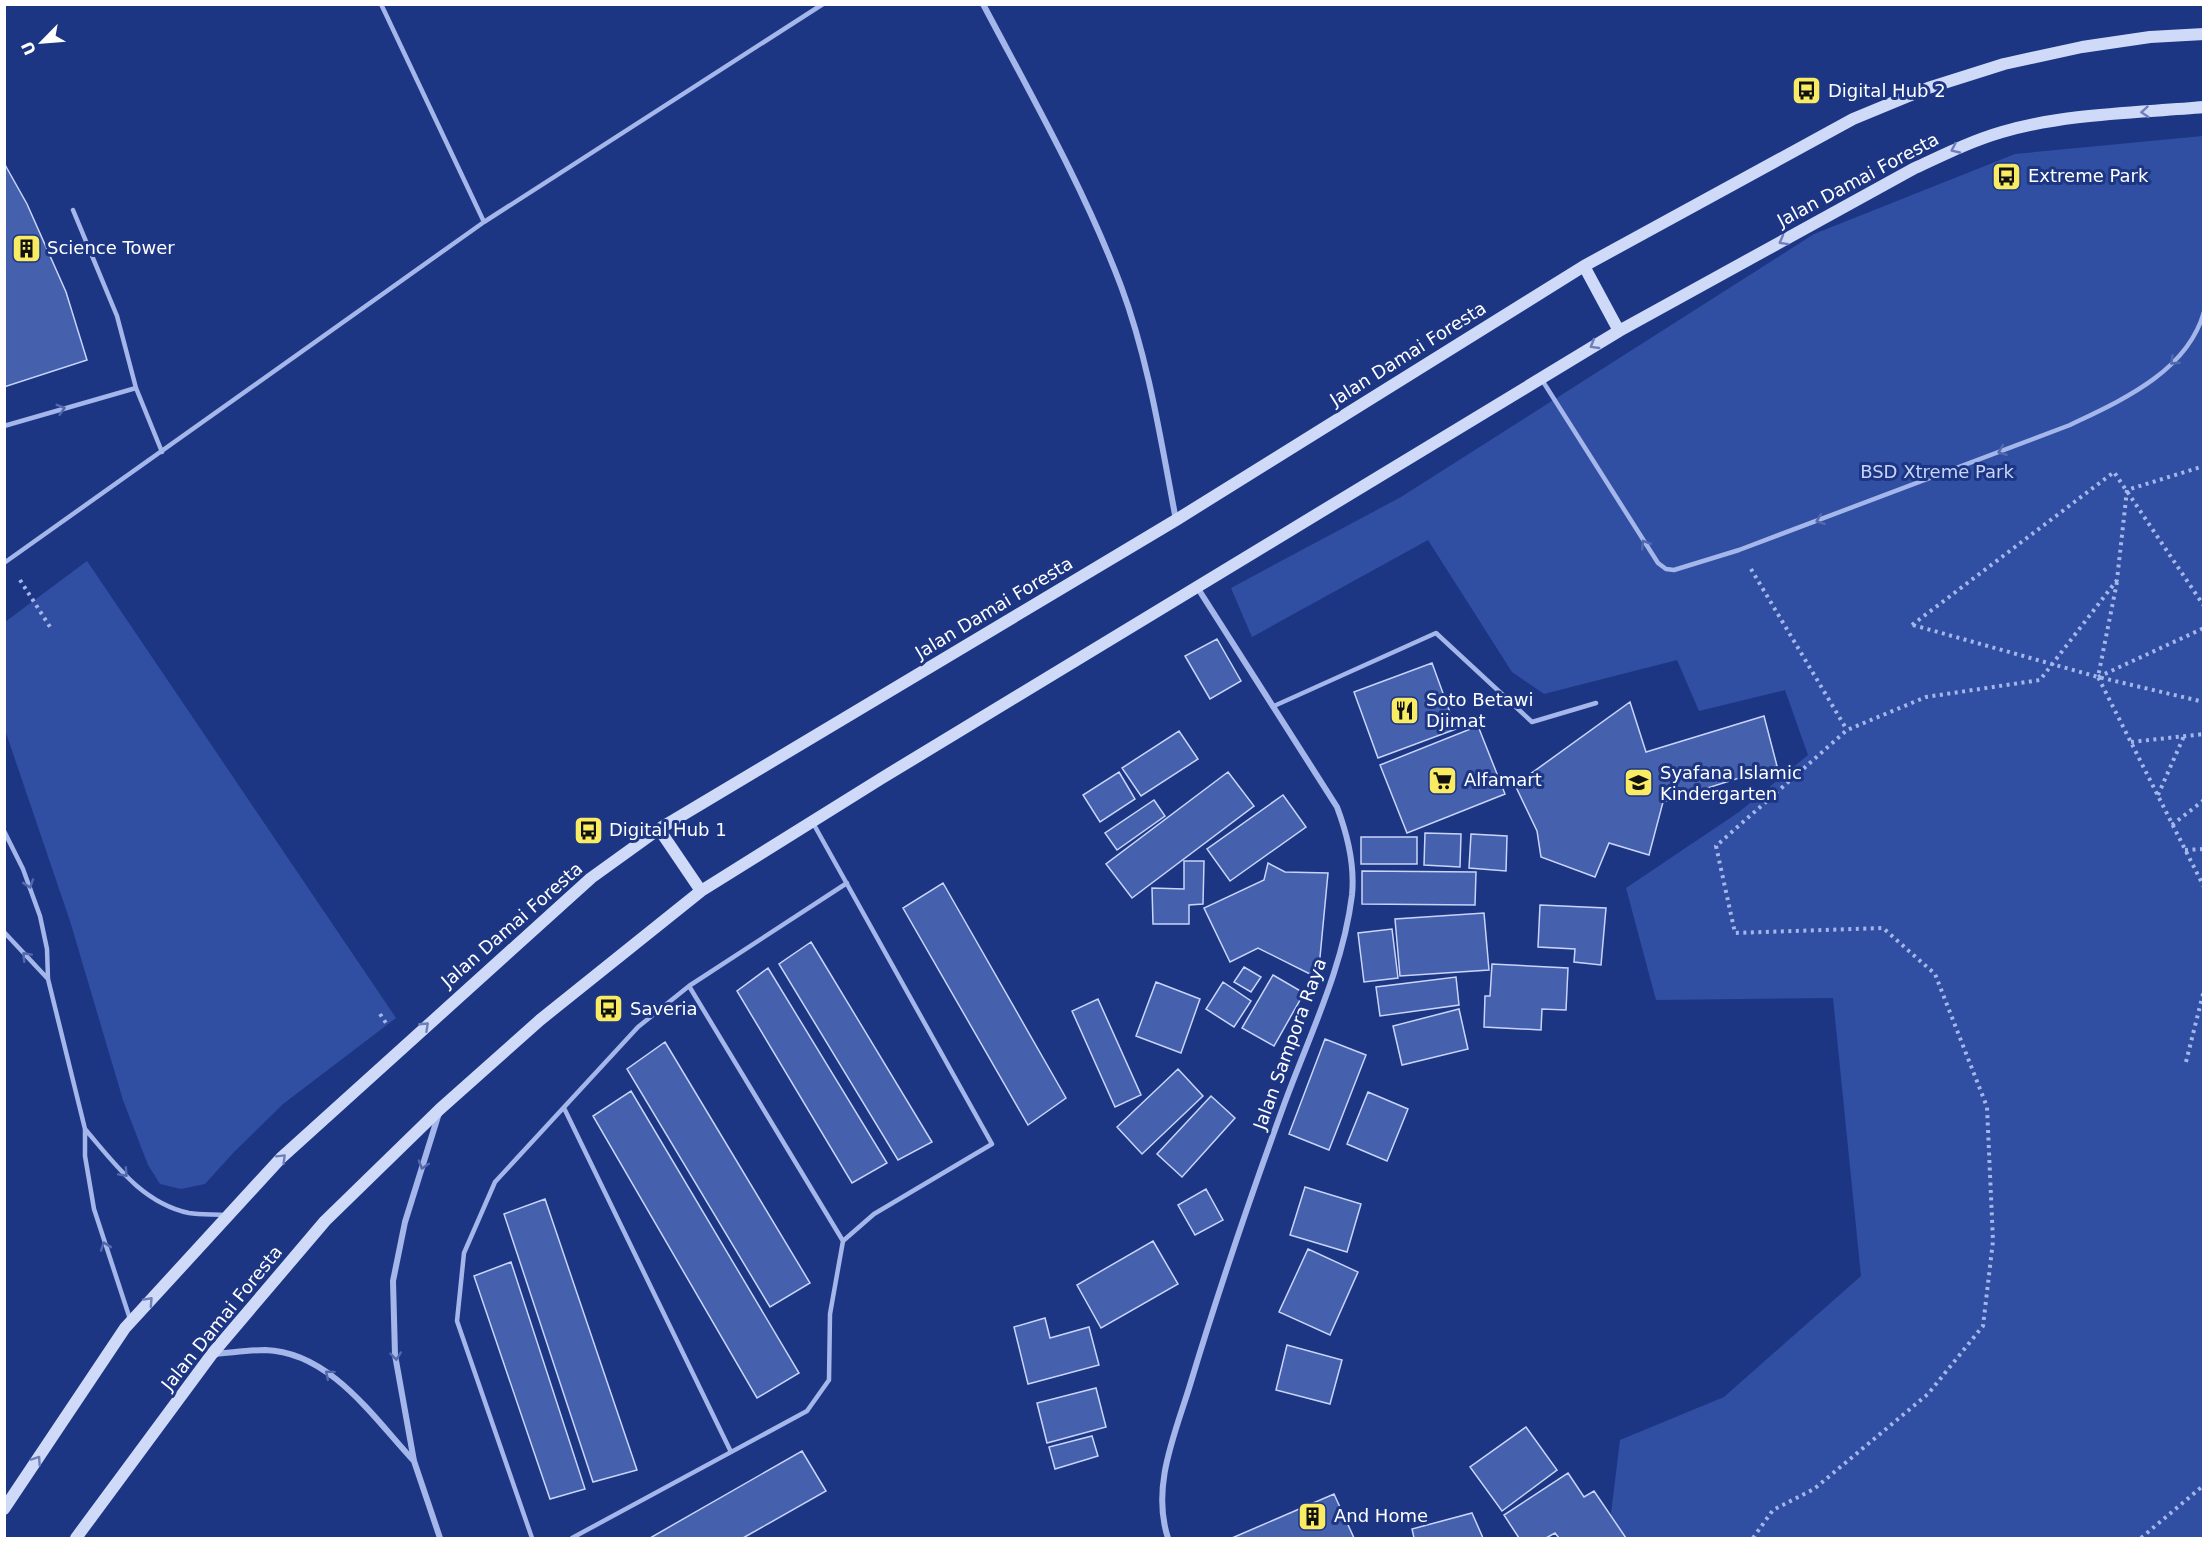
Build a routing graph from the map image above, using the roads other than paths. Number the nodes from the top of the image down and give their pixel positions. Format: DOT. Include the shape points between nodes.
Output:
graph roads {
  1 [pos="381,4"];
  2 [pos="823,4"];
  3 [pos="983,4"];
  4 [pos="2204,34"];
  5 [pos="2204,108"];
  6 [pos="73,210"];
  7 [pos="484,222"];
  8 [pos="1584,266"];
  9 [pos="2204,312"];
  10 [pos="1619,331"];
  11 [pos="1540,378"];
  12 [pos="136,388"];
  13 [pos="4,426"];
  14 [pos="162,452"];
  15 [pos="1176,520"];
  16 [pos="6,562"];
  17 [pos="1197,587"];
  18 [pos="1596,703"];
  19 [pos="1274,706"];
  20 [pos="812,822"];
  21 [pos="659,829"];
  22 [pos="4,831"];
  23 [pos="847,883"];
  24 [pos="701,891"];
  25 [pos="4,932"];
  26 [pos="48,979"];
  27 [pos="689,987"];
  28 [pos="564,1108"];
  29 [pos="440,1109"];
  30 [pos="85,1129"];
  31 [pos="229,1215"];
  32 [pos="843,1241"];
  33 [pos="131,1321"];
  34 [pos="212,1354"];
  35 [pos="731,1452"];
  36 [pos="414,1461"];
  37 [pos="4,1509"];
  38 [pos="76,1539"];
  39 [pos="440,1539"];
  40 [pos="532,1539"];
  41 [pos="572,1539"];
  42 [pos="1168,1539"];
  1 -- 7 [label="lane"];
  2 -- 7 [label="lane"];
  3 -- 15 [label="street" via="1072,174 1121,287 1156,416"];
  4 -- 8 [label="main road, Jalan Damai Foresta" via="2082,47 2004,64 1928,88 1853,119"];
  5 -- 10 [label="main road, Jalan Damai Foresta, one-way" via="2056,121 2004,131 1960,146"];
  6 -- 12 [label="lane" via="117,316"];
  7 -- 14 [label="lane"];
  8 -- 10 [label="main road"];
  8 -- 15 [label="main road, Jalan Damai Foresta"];
  9 -- 11 [label="lane, one-way" via="2186,351 2156,378 2070,425 1740,550 1674,570 1658,563"];
  10 -- 11 [label="main road, Jalan Damai Foresta, one-way"];
  11 -- 17 [label="main road, Jalan Damai Foresta"];
  13 -- 12 [label="lane, one-way"];
  12 -- 14 [label="lane"];
  14 -- 16 [label="lane"];
  15 -- 21 [label="main road, Jalan Damai Foresta"];
  17 -- 19 [label="street, Jalan Sampora Raya"];
  17 -- 20 [label="main road, Jalan Damai Foresta"];
  18 -- 19 [label="lane" via="1532,722 1436,633"];
  19 -- 42 [label="street, Jalan Sampora Raya" via="1337,807 1353,867 1352,894 1344,939 1323,1008 1229,1257 1170,1451 1161,1498"];
  20 -- 23 [label="lane"];
  20 -- 24 [label="main road, Jalan Damai Foresta"];
  21 -- 24 [label="main road"];
  31 -- 21 [label="main road, Jalan Damai Foresta, one-way" via="281,1158 449,1004 591,878"];
  22 -- 26 [label="lane, one-way" via="24,869 39,916 47,949"];
  23 -- 27 [label="lane"];
  23 -- 32 [label="lane" via="992,1144 874,1214"];
  24 -- 29 [label="main road, Jalan Damai Foresta" via="540,1020"];
  26 -- 25 [label="lane, one-way"];
  26 -- 30 [label="lane"];
  27 -- 28 [label="lane" via="638,1027"];
  27 -- 32 [label="lane"];
  28 -- 35 [label="lane"];
  28 -- 40 [label="lane" via="495,1182 464,1253 457,1321"];
  29 -- 34 [label="main road, Jalan Damai Foresta" via="325,1221"];
  29 -- 36 [label="street, one-way" via="405,1222 393,1281 395,1355"];
  30 -- 31 [label="lane, one-way" via="141,1191 163,1205 192,1213"];
  33 -- 30 [label="lane, one-way" via="94,1209 85,1156"];
  33 -- 31 [label="main road, Jalan Damai Foresta, one-way"];
  32 -- 35 [label="lane" via="830,1314 829,1380 807,1411"];
  37 -- 33 [label="main road, Jalan Damai Foresta, one-way"];
  36 -- 34 [label="street, one-way" via="350,1392 319,1366 265,1350"];
  34 -- 38 [label="main road, Jalan Damai Foresta"];
  35 -- 41 [label="lane"];
  36 -- 39 [label="street"];
}
